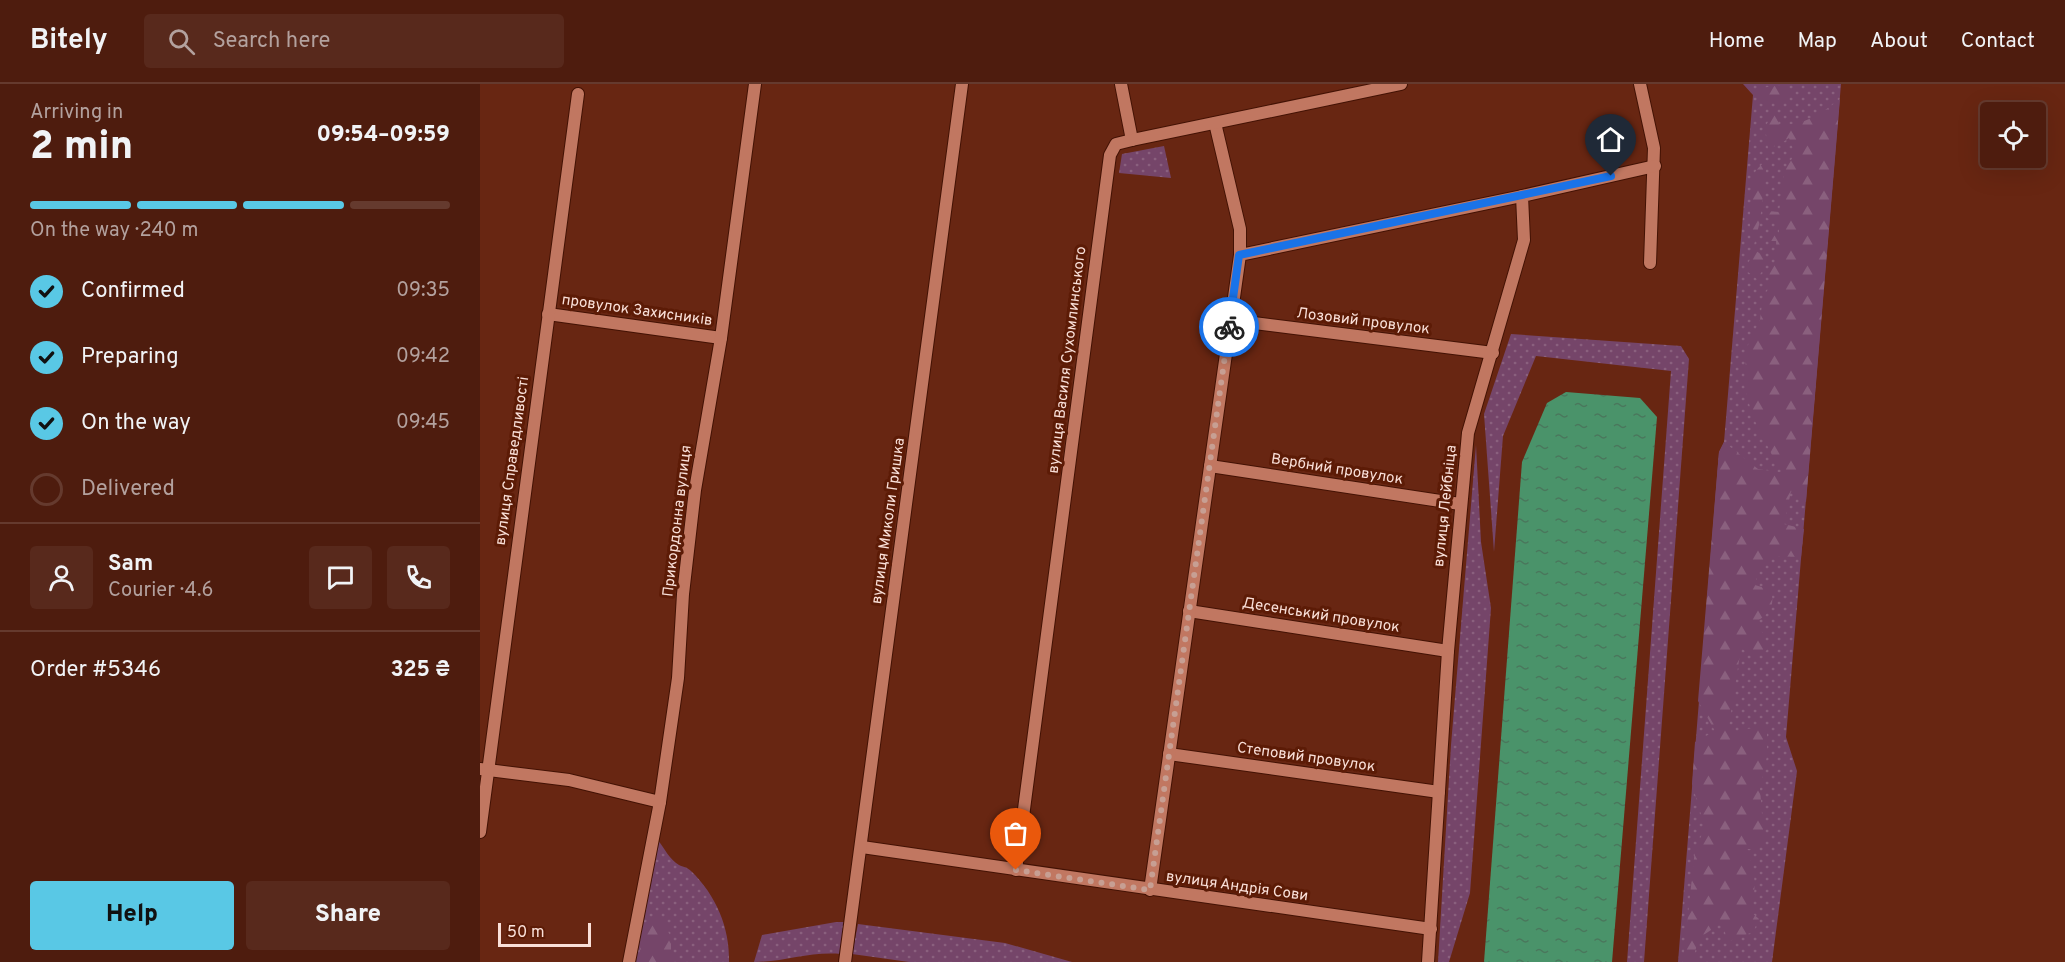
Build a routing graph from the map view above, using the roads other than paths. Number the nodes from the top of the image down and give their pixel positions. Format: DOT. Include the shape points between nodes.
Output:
graph roads {
  1 [pos="756,84"];
  2 [pos="962,84"];
  3 [pos="1121,84"];
  4 [pos="1401,84"];
  5 [pos="1640,84"];
  6 [pos="578,94"];
  7 [pos="1215,123"];
  8 [pos="1132,140"];
  9 [pos="1655,166"];
  10 [pos="1522,196"];
  11 [pos="1239,255"];
  12 [pos="1650,263"];
  13 [pos="548,314"];
  14 [pos="1230,320"];
  15 [pos="722,338"];
  16 [pos="1493,353"];
  17 [pos="1210,466"];
  18 [pos="1460,504"];
  19 [pos="1189,611"];
  20 [pos="1448,651"];
  21 [pos="1169,754"];
  22 [pos="484,770"];
  23 [pos="1439,792"];
  24 [pos="660,802"];
  25 [pos="480,832"];
  26 [pos="861,847"];
  27 [pos="1016,870"];
  28 [pos="1150,890"];
  29 [pos="1431,929"];
  30 [pos="629,962"];
  31 [pos="845,962"];
  32 [pos="1428,962"];
  1 -- 15 [label="street, Прикордонна вулиця"];
  2 -- 26 [label="street, вулиця Миколи Гришка"];
  3 -- 8 [label="street"];
  4 -- 7 [label="street, вулиця Василя Сухомлинського"];
  5 -- 9 [label="street"];
  6 -- 13 [label="street, вулиця Справедливості"];
  7 -- 8 [label="street, вулиця Василя Сухомлинського"];
  7 -- 11 [label="street" via="1239,229"];
  8 -- 27 [label="street, вулиця Василя Сухомлинського" via="1116,144 1110,155"];
  9 -- 10 [label="street"];
  9 -- 12 [label="street"];
  10 -- 11 [label="street"];
  10 -- 16 [label="street, вулиця Лейбніца" via="1524,240"];
  11 -- 14 [label="street"];
  13 -- 15 [label="street, провулок Захисників"];
  13 -- 22 [label="street, вулиця Справедливості"];
  14 -- 16 [label="street, Лозовий провулок"];
  14 -- 17 [label="street"];
  15 -- 24 [label="street, Прикордонна вулиця" via="695,490 678,678"];
  16 -- 18 [label="street, вулиця Лейбніца" via="1468,433"];
  17 -- 18 [label="street, Вербний провулок"];
  17 -- 19 [label="street"];
  18 -- 20 [label="street, вулиця Лейбніца"];
  19 -- 20 [label="street, Десенський провулок"];
  19 -- 21 [label="street"];
  20 -- 23 [label="street, вулиця Лейбніца"];
  21 -- 23 [label="street, Степовий провулок"];
  21 -- 28 [label="street"];
  22 -- 24 [label="street" via="569,780"];
  22 -- 25 [label="street, вулиця Справедливості"];
  23 -- 29 [label="street, вулиця Лейбніца"];
  24 -- 30 [label="street, Прикордонна вулиця"];
  26 -- 27 [label="street, вулиця Андрія Сови"];
  26 -- 31 [label="street, вулиця Миколи Гришка"];
  27 -- 28 [label="street, вулиця Андрія Сови"];
  28 -- 29 [label="street, вулиця Андрія Сови"];
  29 -- 32 [label="street, вулиця Лейбніца"];
}
